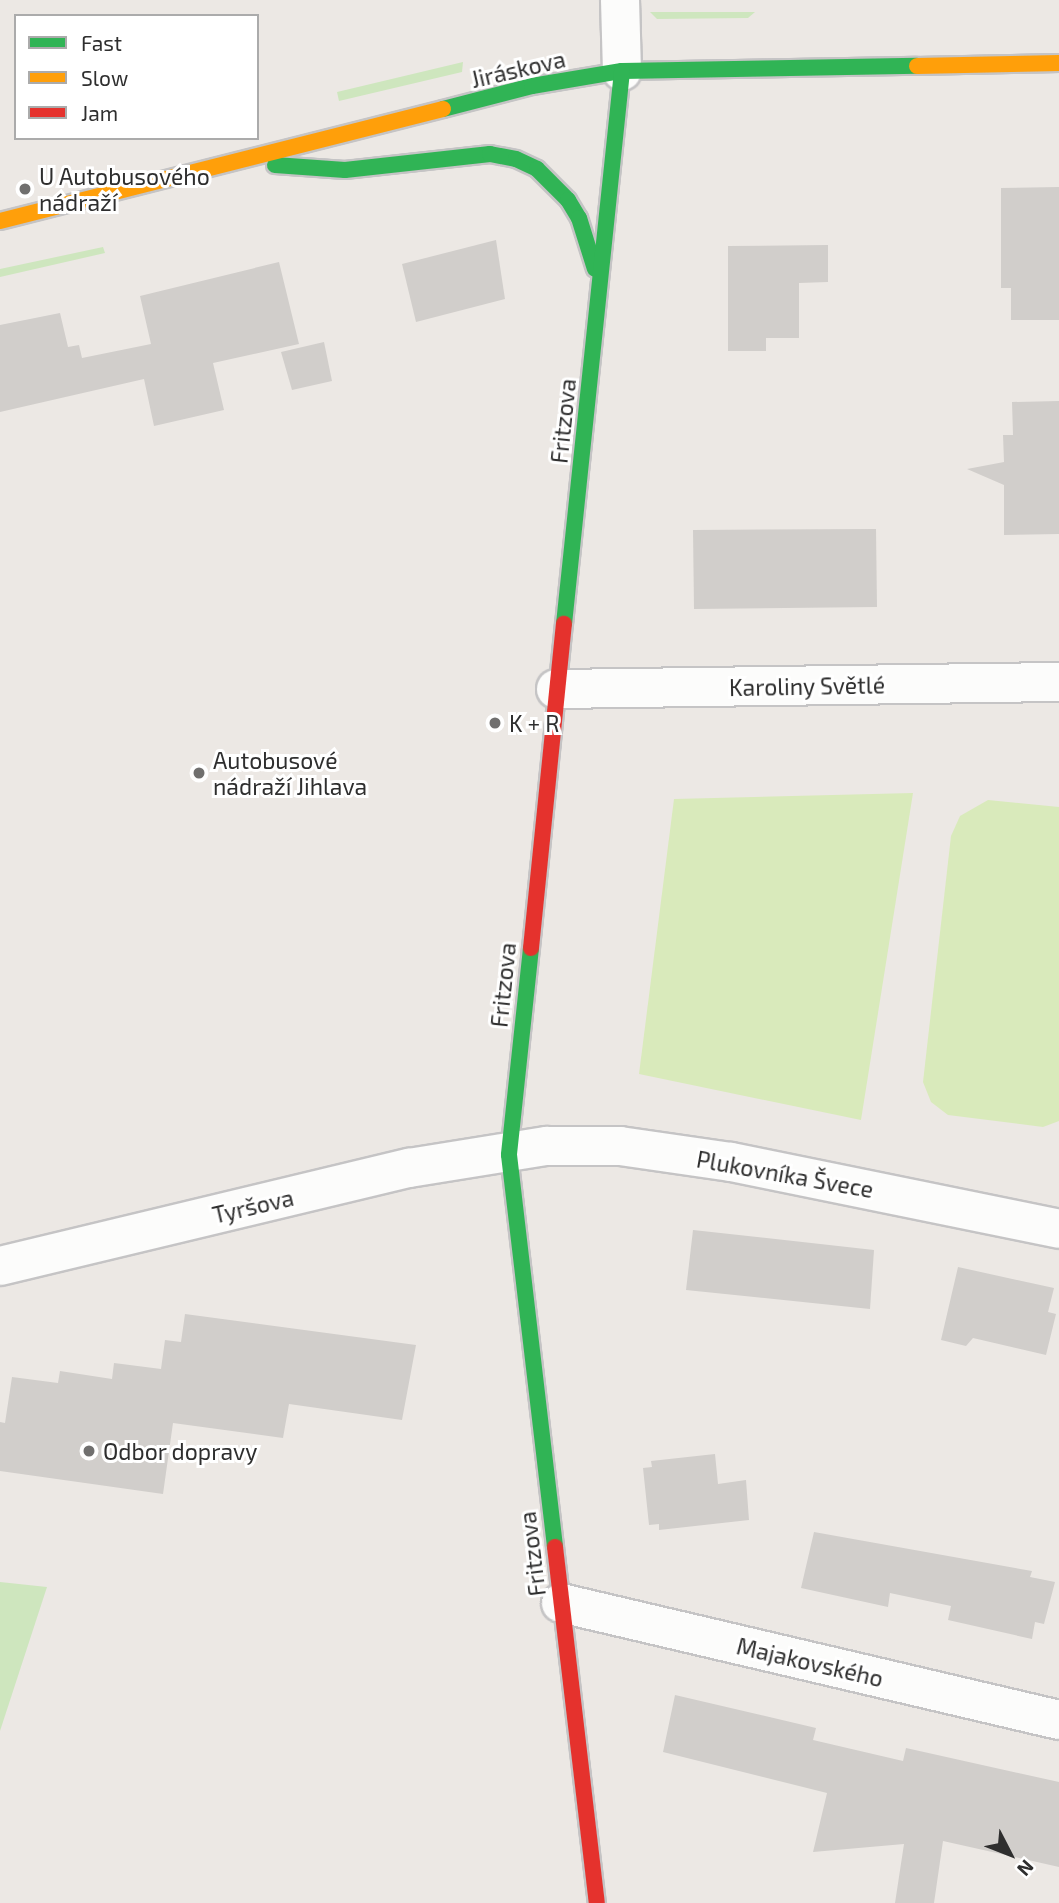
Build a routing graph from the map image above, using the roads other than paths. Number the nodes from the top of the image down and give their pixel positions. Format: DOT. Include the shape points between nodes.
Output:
graph roads {
  1 [pos="620,0"];
  2 [pos="1059,63"];
  3 [pos="622,71"];
  4 [pos="238,163"];
  5 [pos="0,220"];
  6 [pos="600,289"];
  7 [pos="1059,682"];
  8 [pos="556,689"];
  9 [pos="509,1155"];
  10 [pos="1059,1229"];
  11 [pos="0,1266"];
  12 [pos="561,1603"];
  13 [pos="1059,1720"];
  14 [pos="597,1903"];
  1 -- 3 [label="street"];
  2 -- 3 [label="street, Jiráskova"];
  3 -- 4 [label="street, Jiráskova" via="531,86"];
  3 -- 6 [label="street, Fritzova"];
  4 -- 5 [label="street, Jiráskova"];
  4 -- 6 [label="street" via="345,170 490,154 516,159 537,169 568,200 579,218"];
  6 -- 8 [label="street, Fritzova"];
  7 -- 8 [label="street, Karoliny Světlé"];
  8 -- 9 [label="street, Fritzova"];
  9 -- 10 [label="street, Plukovníka Švece" via="548,1146 620,1146 806,1175"];
  9 -- 11 [label="street, Tyršova" via="409,1168"];
  9 -- 12 [label="street, Fritzova"];
  12 -- 13 [label="street, Majakovského"];
  12 -- 14 [label="street, Fritzova"];
}
